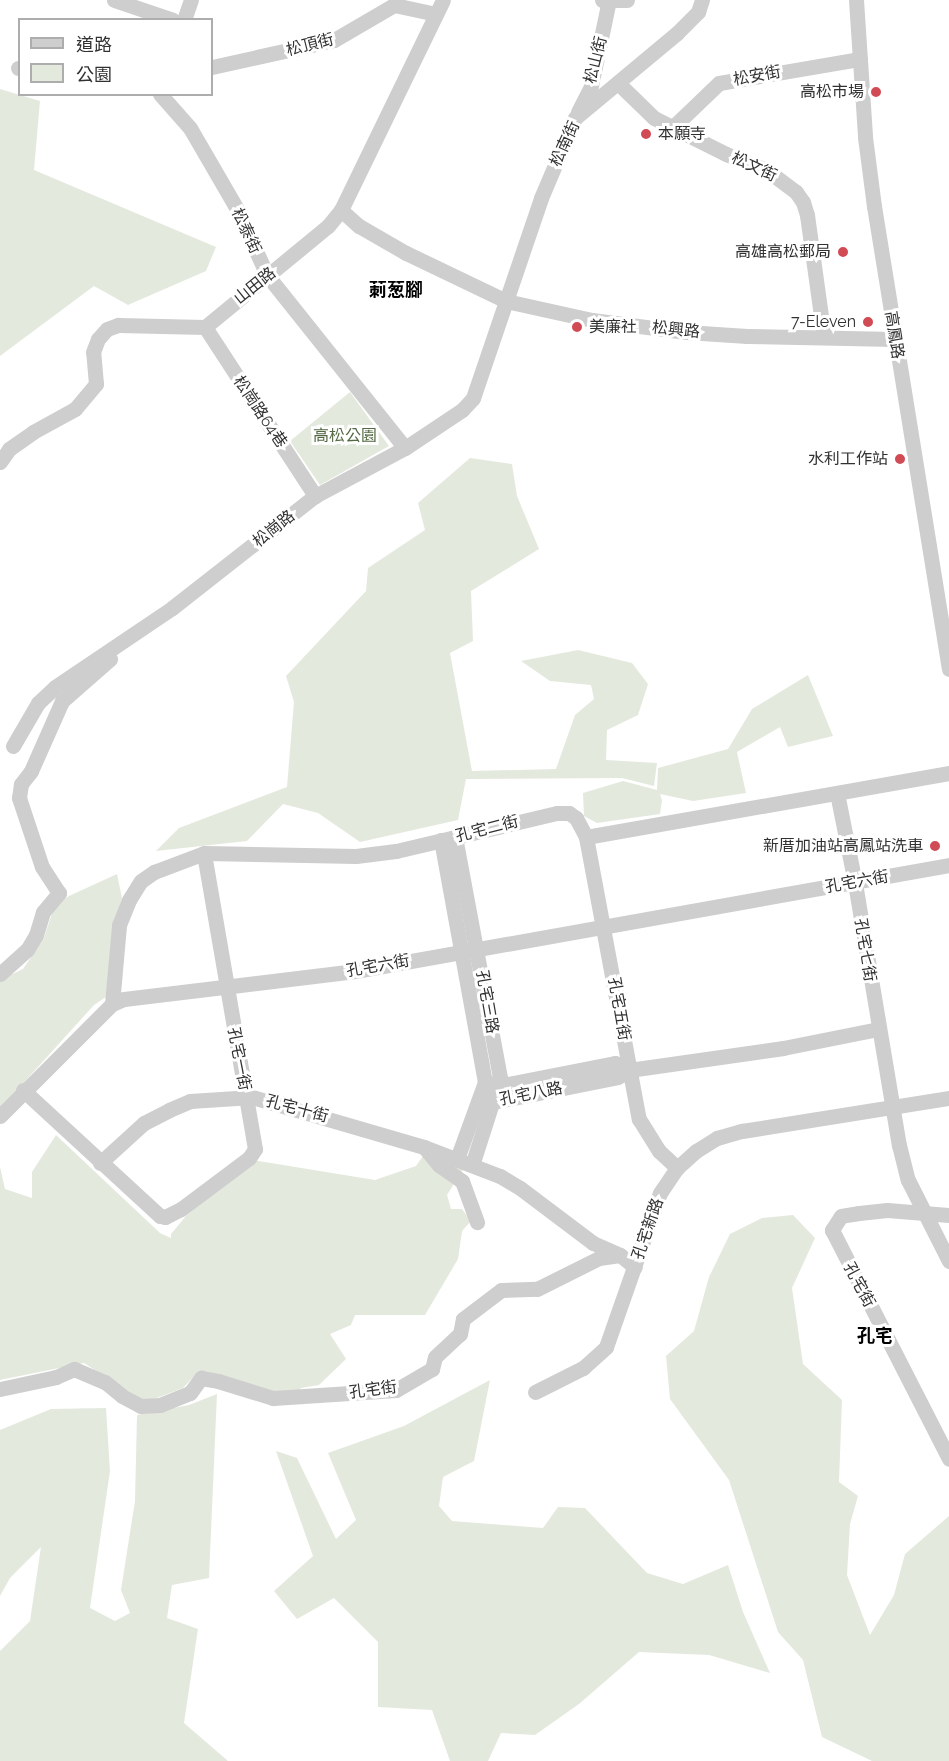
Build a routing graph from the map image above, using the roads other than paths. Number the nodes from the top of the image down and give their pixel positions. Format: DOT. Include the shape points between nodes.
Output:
graph roads {
  1 [pos="114,0"];
  2 [pos="190,0"];
  3 [pos="627,0"];
  4 [pos="702,0"];
  5 [pos="856,0"];
  6 [pos="607,1"];
  7 [pos="439,7"];
  8 [pos="167,18"];
  9 [pos="185,18"];
  10 [pos="860,59"];
  11 [pos="213,67"];
  12 [pos="618,84"];
  13 [pos="162,96"];
  14 [pos="575,118"];
  15 [pos="672,128"];
  16 [pos="341,210"];
  17 [pos="267,275"];
  18 [pos="506,301"];
  19 [pos="205,327"];
  20 [pos="824,337"];
  21 [pos="894,339"];
  22 [pos="405,448"];
  23 [pos="0,462"];
  24 [pos="315,496"];
  25 [pos="124,639"];
  26 [pos="949,669"];
  27 [pos="13,746"];
  28 [pos="949,773"];
  29 [pos="837,793"];
  30 [pos="586,837"];
  31 [pos="448,839"];
  32 [pos="204,853"];
  33 [pos="949,865"];
  34 [pos="855,882"];
  35 [pos="604,927"];
  36 [pos="478,949"];
  37 [pos="462,952"];
  38 [pos="0,974"];
  39 [pos="226,987"];
  40 [pos="112,1004"];
  41 [pos="878,1029"];
  42 [pos="629,1070"];
  43 [pos="491,1084"];
  44 [pos="23,1090"];
  45 [pos="246,1097"];
  46 [pos="949,1098"];
  47 [pos="493,1102"];
  48 [pos="892,1107"];
  49 [pos="0,1116"];
  50 [pos="424,1147"];
  51 [pos="465,1162"];
  52 [pos="100,1163"];
  53 [pos="676,1168"];
  54 [pos="922,1211"];
  55 [pos="949,1215"];
  56 [pos="477,1222"];
  57 [pos="620,1255"];
  58 [pos="949,1262"];
  59 [pos="635,1267"];
  60 [pos="0,1389"];
  61 [pos="535,1392"];
  62 [pos="949,1459"];
  1 -- 8 [label="street"];
  2 -- 9 [label="street"];
  3 -- 6 [label="street"];
  4 -- 12 [label="street, 松南街" via="698,12 677,33"];
  5 -- 10 [label="street, 高鳳路"];
  6 -- 14 [label="street, 松山街" via="591,86"];
  7 -- 11 [label="street, 松頂街" via="394,5 334,40"];
  7 -- 16 [label="street, 山田路"];
  10 -- 15 [label="street, 松安街" via="720,83"];
  10 -- 21 [label="street, 高鳳路" via="867,149"];
  12 -- 14 [label="street, 松南街"];
  12 -- 15 [label="street, 松文街" via="654,118"];
  13 -- 17 [label="street, 松泰街" via="190,128 237,209"];
  14 -- 18 [label="street, 松南街"];
  15 -- 20 [label="street, 松文街" via="768,171 803,201"];
  16 -- 17 [label="street, 山田路" via="315,239"];
  16 -- 18 [label="street, 松興路" via="359,226 406,253"];
  17 -- 19 [label="street, 山田路"];
  17 -- 22 [label="street, 松泰街"];
  18 -- 20 [label="street, 松興路" via="592,320 686,332"];
  18 -- 22 [label="street, 松崗路" via="473,398 462,410"];
  19 -- 23 [label="street" via="118,325 107,329 93,352 96,384 75,409 33,432 9,449"];
  19 -- 24 [label="street, 松崗路64巷"];
  20 -- 21 [label="street, 松興路"];
  21 -- 26 [label="street, 高鳳路"];
  22 -- 24 [label="street, 松崗路"];
  24 -- 25 [label="street, 松崗路" via="224,569"];
  25 -- 27 [label="street, 松崗路" via="38,703"];
  25 -- 38 [label="street" via="110,659 62,701 31,771 21,784 19,798 39,858 59,893 43,912 27,950"];
  28 -- 29 [label="street"];
  29 -- 30 [label="street"];
  29 -- 34 [label="street, 孔宅七街"];
  30 -- 31 [label="street, 孔宅二街" via="576,818 569,813 557,813"];
  30 -- 35 [label="street, 孔宅五街"];
  31 -- 32 [label="street, 孔宅二街" via="356,856"];
  31 -- 36 [label="street, 孔宅三路"];
  31 -- 37 [label="street, 孔宅三路"];
  32 -- 39 [label="street, 孔宅一街"];
  32 -- 40 [label="street, 孔宅二街" via="154,872 141,881 129,900 119,925"];
  33 -- 34 [label="street, 孔宅六街"];
  34 -- 35 [label="street, 孔宅六街"];
  34 -- 41 [label="street, 孔宅七街"];
  35 -- 36 [label="street, 孔宅六街"];
  35 -- 42 [label="street, 孔宅五街"];
  36 -- 37 [label="street, 孔宅六街"];
  36 -- 43 [label="street, 孔宅三路" via="501,1078"];
  37 -- 39 [label="street, 孔宅六街" via="355,971"];
  37 -- 43 [label="street, 孔宅三路"];
  39 -- 40 [label="street, 孔宅六街" via="124,999"];
  39 -- 45 [label="street, 孔宅一街"];
  40 -- 44 [label="street"];
  41 -- 42 [label="street, 孔宅八路" via="771,1050"];
  41 -- 48 [label="street, 孔宅七街"];
  42 -- 43 [label="street, 孔宅八路" via="615,1063"];
  42 -- 47 [label="street, 孔宅八路" via="618,1077"];
  42 -- 53 [label="street, 孔宅五街" via="639,1119 659,1151"];
  43 -- 47 [label="street, 孔宅三路"];
  43 -- 51 [label="street, 孔宅三路"];
  44 -- 49 [label="street"];
  44 -- 52 [label="street"];
  45 -- 50 [label="street, 孔宅十街"];
  45 -- 52 [label="street, 孔宅十街" via="190,1101 169,1110 144,1123"];
  45 -- 52 [label="street, 孔宅一街" via="255,1149 249,1158 165,1217"];
  46 -- 48 [label="street, 孔宅新路"];
  47 -- 51 [label="street, 孔宅三路"];
  48 -- 53 [label="street, 孔宅新路" via="717,1138"];
  48 -- 54 [label="street" via="908,1180"];
  50 -- 51 [label="street, 孔宅十街"];
  50 -- 56 [label="street" via="439,1165 462,1181"];
  51 -- 57 [label="street, 孔宅十街" via="520,1188 593,1243"];
  53 -- 59 [label="street, 孔宅新路" via="660,1193"];
  54 -- 55 [label="street, 孔宅街"];
  54 -- 58 [label="street"];
  54 -- 62 [label="street, 孔宅街" via="887,1210 841,1216 832,1230"];
  57 -- 59 [label="street"];
  57 -- 60 [label="street, 孔宅街" via="599,1258 537,1289 501,1290 462,1319 460,1334 435,1357 432,1369 396,1390 273,1398 201,1378 190,1393 160,1405 141,1406 105,1382 74,1369 56,1377"];
  59 -- 61 [label="street, 孔宅新路" via="606,1347 583,1368"];
}
